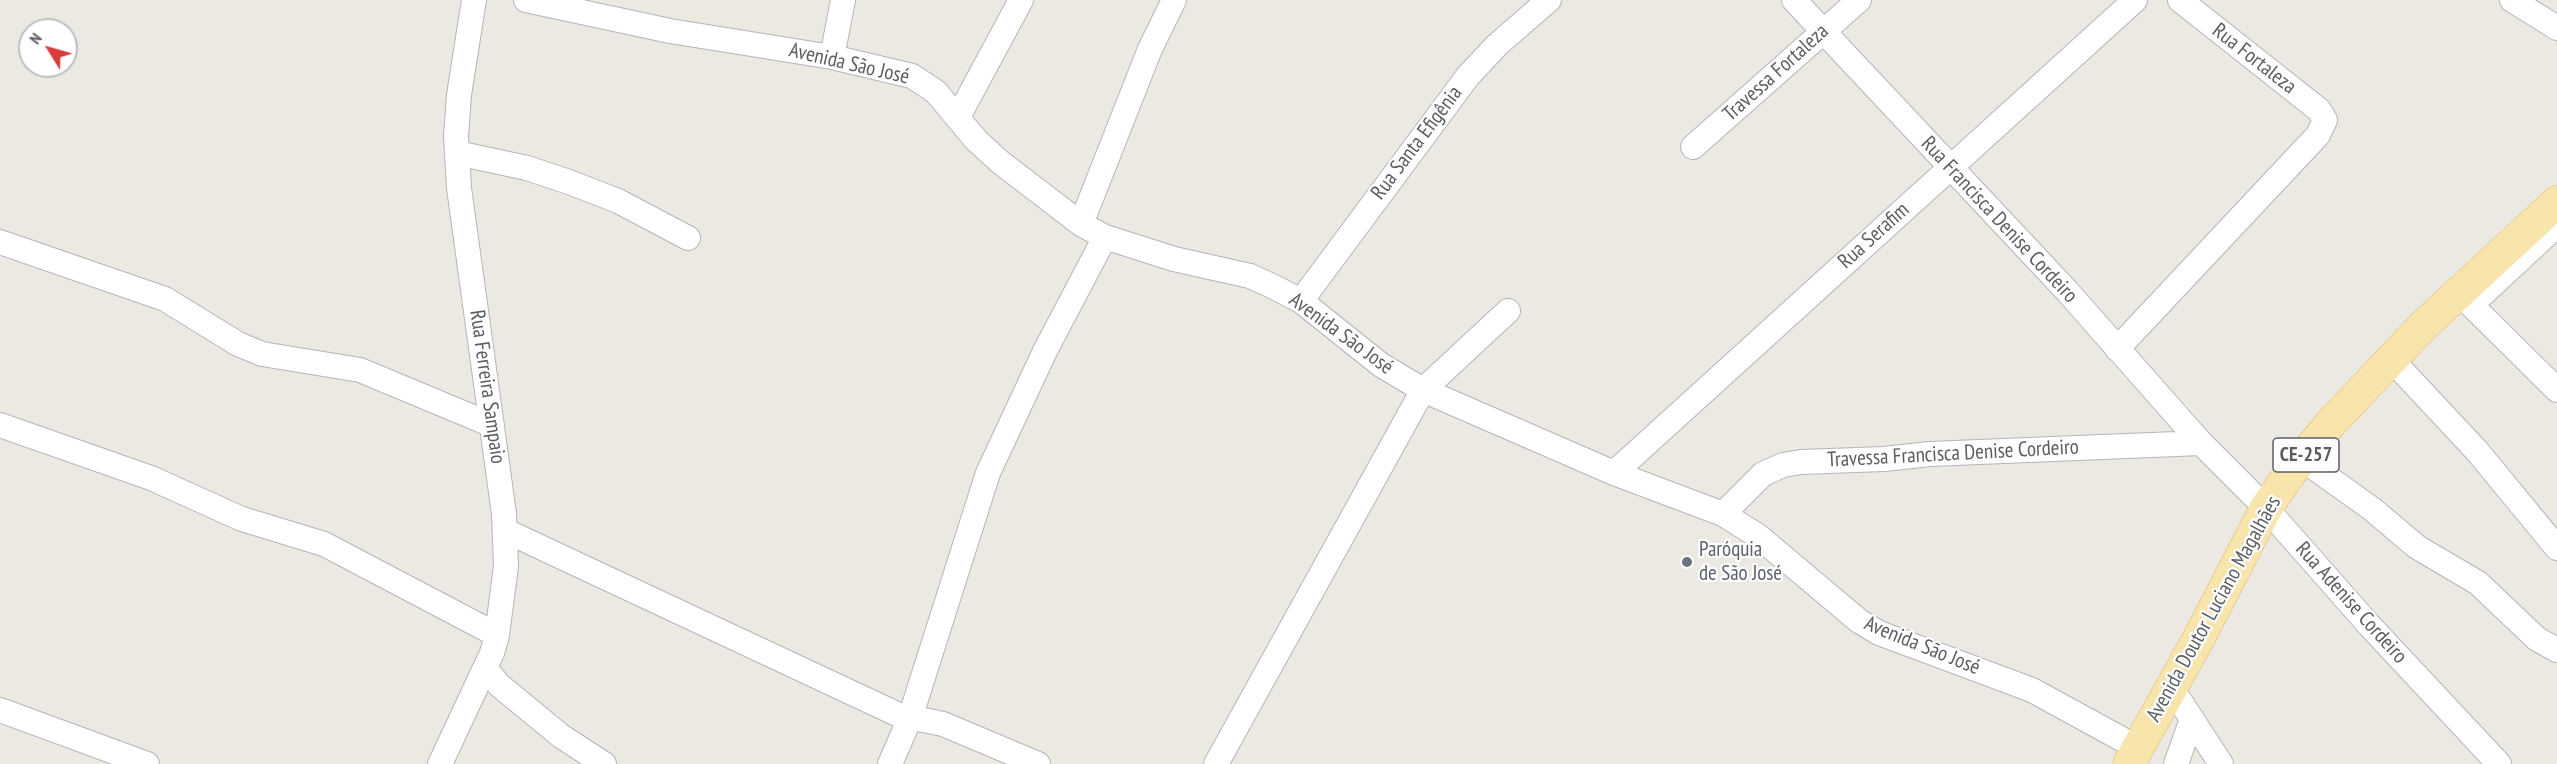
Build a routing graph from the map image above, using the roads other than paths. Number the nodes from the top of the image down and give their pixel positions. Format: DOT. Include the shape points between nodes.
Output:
graph roads {
  1 [pos="474,0"];
  2 [pos="526,0"];
  3 [pos="843,0"];
  4 [pos="1021,0"];
  5 [pos="1174,0"];
  6 [pos="1549,0"];
  7 [pos="1794,0"];
  8 [pos="1859,0"];
  9 [pos="2135,0"];
  10 [pos="2180,0"];
  11 [pos="2512,0"];
  12 [pos="2557,28"];
  13 [pos="1823,32"];
  14 [pos="832,57"];
  15 [pos="958,117"];
  16 [pos="1693,147"];
  17 [pos="457,153"];
  18 [pos="1950,167"];
  19 [pos="2557,202"];
  20 [pos="1080,224"];
  21 [pos="2557,225"];
  22 [pos="1105,237"];
  23 [pos="688,238"];
  24 [pos="0,242"];
  25 [pos="2465,299"];
  26 [pos="1300,301"];
  27 [pos="1508,311"];
  28 [pos="2117,349"];
  29 [pos="2391,359"];
  30 [pos="1423,390"];
  31 [pos="2557,390"];
  32 [pos="0,425"];
  33 [pos="492,425"];
  34 [pos="2201,443"];
  35 [pos="2302,459"];
  36 [pos="1614,473"];
  37 [pos="2265,508"];
  38 [pos="1723,514"];
  39 [pos="506,531"];
  40 [pos="2557,548"];
  41 [pos="497,635"];
  42 [pos="2557,650"];
  43 [pos="486,669"];
  44 [pos="2171,687"];
  45 [pos="0,710"];
  46 [pos="910,718"];
  47 [pos="2192,719"];
  48 [pos="2133,756"];
  49 [pos="2175,763"];
  50 [pos="147,764"];
  51 [pos="440,764"];
  52 [pos="604,764"];
  53 [pos="890,764"];
  54 [pos="1038,764"];
  55 [pos="1216,764"];
  56 [pos="2221,764"];
  57 [pos="2499,764"];
  1 -- 17 [label="street, Rua Ferreira Sampaio" via="459,95"];
  2 -- 14 [label="street, Avenida São José" via="670,31"];
  3 -- 14 [label="street"];
  4 -- 15 [label="street"];
  5 -- 20 [label="street" via="1150,49"];
  6 -- 26 [label="street, Rua Santa Efigênia" via="1468,76"];
  7 -- 13 [label="street, Rua Francisca Denise Cordeiro"];
  8 -- 13 [label="street, Travessa Fortaleza"];
  9 -- 18 [label="street, Rua Serafim"];
  10 -- 28 [label="street, Rua Fortaleza" via="2319,110 2325,120 2318,135"];
  11 -- 12 [label="street"];
  13 -- 16 [label="street, Travessa Fortaleza"];
  13 -- 18 [label="street, Rua Francisca Denise Cordeiro"];
  14 -- 15 [label="street, Avenida São José" via="912,76 936,92"];
  15 -- 20 [label="street, Avenida São José" via="1000,162"];
  17 -- 23 [label="street" via="527,168 569,182 618,201"];
  17 -- 33 [label="street, Rua Ferreira Sampaio" via="464,234"];
  18 -- 28 [label="street, Rua Francisca Denise Cordeiro"];
  18 -- 36 [label="street, Rua Serafim"];
  19 -- 25 [label="main road, Avenida Doutor Luciano Magalhães / CE-257"];
  20 -- 22 [label="street, Avenida São José"];
  21 -- 25 [label="street"];
  22 -- 26 [label="street, Avenida São José" via="1174,259 1250,276"];
  22 -- 46 [label="street" via="1040,361 988,473"];
  24 -- 33 [label="street" via="165,299 238,344 262,354 360,370"];
  25 -- 29 [label="main road, Avenida Doutor Luciano Magalhães / CE-257"];
  25 -- 31 [label="street"];
  26 -- 30 [label="street, Avenida São José" via="1380,365"];
  27 -- 30 [label="street"];
  28 -- 34 [label="street, Rua Francisca Denise Cordeiro"];
  29 -- 35 [label="main road, Avenida Doutor Luciano Magalhães / CE-257"];
  29 -- 40 [label="street" via="2477,451"];
  30 -- 36 [label="street, Avenida São José"];
  30 -- 55 [label="street"];
  32 -- 41 [label="street" via="151,478 242,519 324,544"];
  33 -- 39 [label="street, Rua Ferreira Sampaio"];
  34 -- 37 [label="street, Rua Adenise Cordeiro"];
  34 -- 38 [label="street, Travessa Francisca Denise Cordeiro" via="1801,462 1763,474"];
  35 -- 37 [label="main road, Avenida Doutor Luciano Magalhães / CE-257"];
  35 -- 42 [label="street" via="2417,547 2478,584 2537,639"];
  36 -- 38 [label="street, Avenida São José"];
  37 -- 44 [label="main road, Avenida Doutor Luciano Magalhães / CE-257"];
  37 -- 57 [label="street, Rua Adenise Cordeiro"];
  38 -- 48 [label="street, Avenida São José" via="1758,536 1858,621 1880,633 2032,690"];
  39 -- 41 [label="street, Rua Ferreira Sampaio" via="506,566"];
  39 -- 46 [label="street"];
  41 -- 43 [label="street, Rua Ferreira Sampaio"];
  43 -- 51 [label="street, Rua Ferreira Sampaio"];
  43 -- 52 [label="street" via="499,685 561,736"];
  44 -- 47 [label="street"];
  44 -- 48 [label="main road, Avenida Doutor Luciano Magalhães / CE-257"];
  45 -- 50 [label="street"];
  46 -- 53 [label="street"];
  46 -- 54 [label="street" via="943,724"];
  47 -- 49 [label="street"];
  47 -- 56 [label="street"];
}
